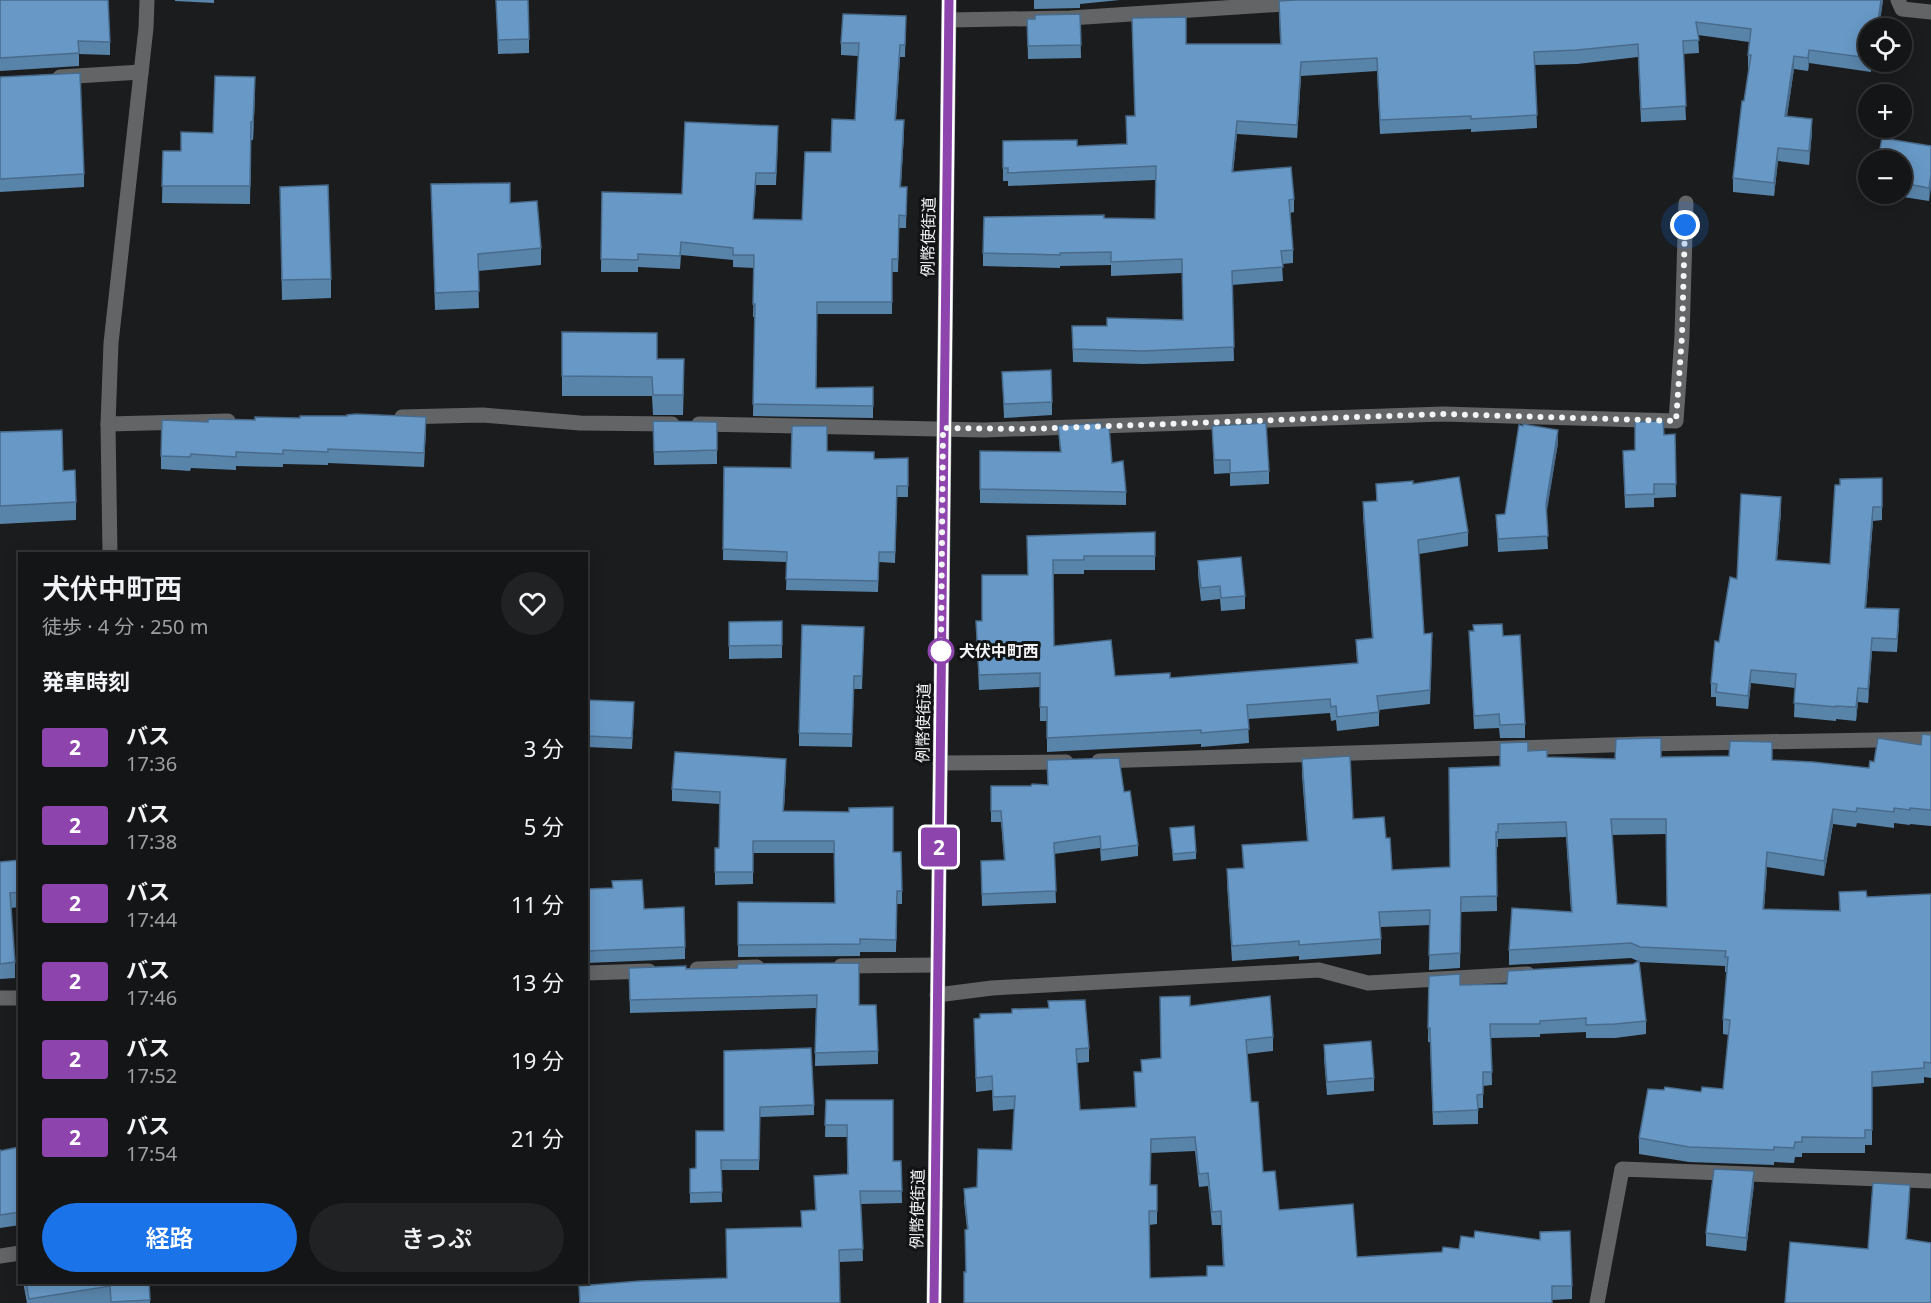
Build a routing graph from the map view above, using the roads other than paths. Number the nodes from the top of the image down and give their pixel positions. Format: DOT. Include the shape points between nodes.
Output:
graph roads {
  1 [pos="147,0"];
  2 [pos="949,0"];
  3 [pos="1898,0"];
  4 [pos="1316,2"];
  5 [pos="1931,12"];
  6 [pos="949,20"];
  7 [pos="141,72"];
  8 [pos="47,78"];
  9 [pos="1686,203"];
  10 [pos="389,417"];
  11 [pos="249,421"];
  12 [pos="108,424"];
  13 [pos="943,428"];
  14 [pos="110,552"];
  15 [pos="1931,739"];
  16 [pos="940,763"];
  17 [pos="937,965"];
  18 [pos="830,966"];
  19 [pos="771,967"];
  20 [pos="588,973"];
  21 [pos="1548,973"];
  22 [pos="937,994"];
  23 [pos="18,998"];
  24 [pos="0,999"];
  25 [pos="1931,1181"];
  26 [pos="18,1253"];
  27 [pos="0,1256"];
  28 [pos="934,1303"];
  29 [pos="1597,1303"];
  1 -- 7 [label="street"];
  2 -- 6 [label="main road, 例幣使街道"];
  3 -- 5 [label="street" via="1902,9"];
  4 -- 6 [label="street" via="1070,18"];
  6 -- 13 [label="main road, 例幣使街道"];
  7 -- 8 [label="street"];
  7 -- 12 [label="street" via="111,343"];
  9 -- 13 [label="street" via="1676,421 1443,414 1029,429"];
  10 -- 13 [label="street" via="482,415 580,423"];
  11 -- 12 [label="street"];
  12 -- 14 [label="street"];
  13 -- 16 [label="main road, 例幣使街道"];
  15 -- 16 [label="street"];
  16 -- 17 [label="main road, 例幣使街道"];
  17 -- 18 [label="street"];
  17 -- 22 [label="main road, 例幣使街道"];
  19 -- 20 [label="street"];
  21 -- 22 [label="street" via="1368,983 1319,970"];
  22 -- 28 [label="main road, 例幣使街道"];
  23 -- 24 [label="street"];
  25 -- 29 [label="street" via="1622,1169"];
  26 -- 27 [label="street"];
}
